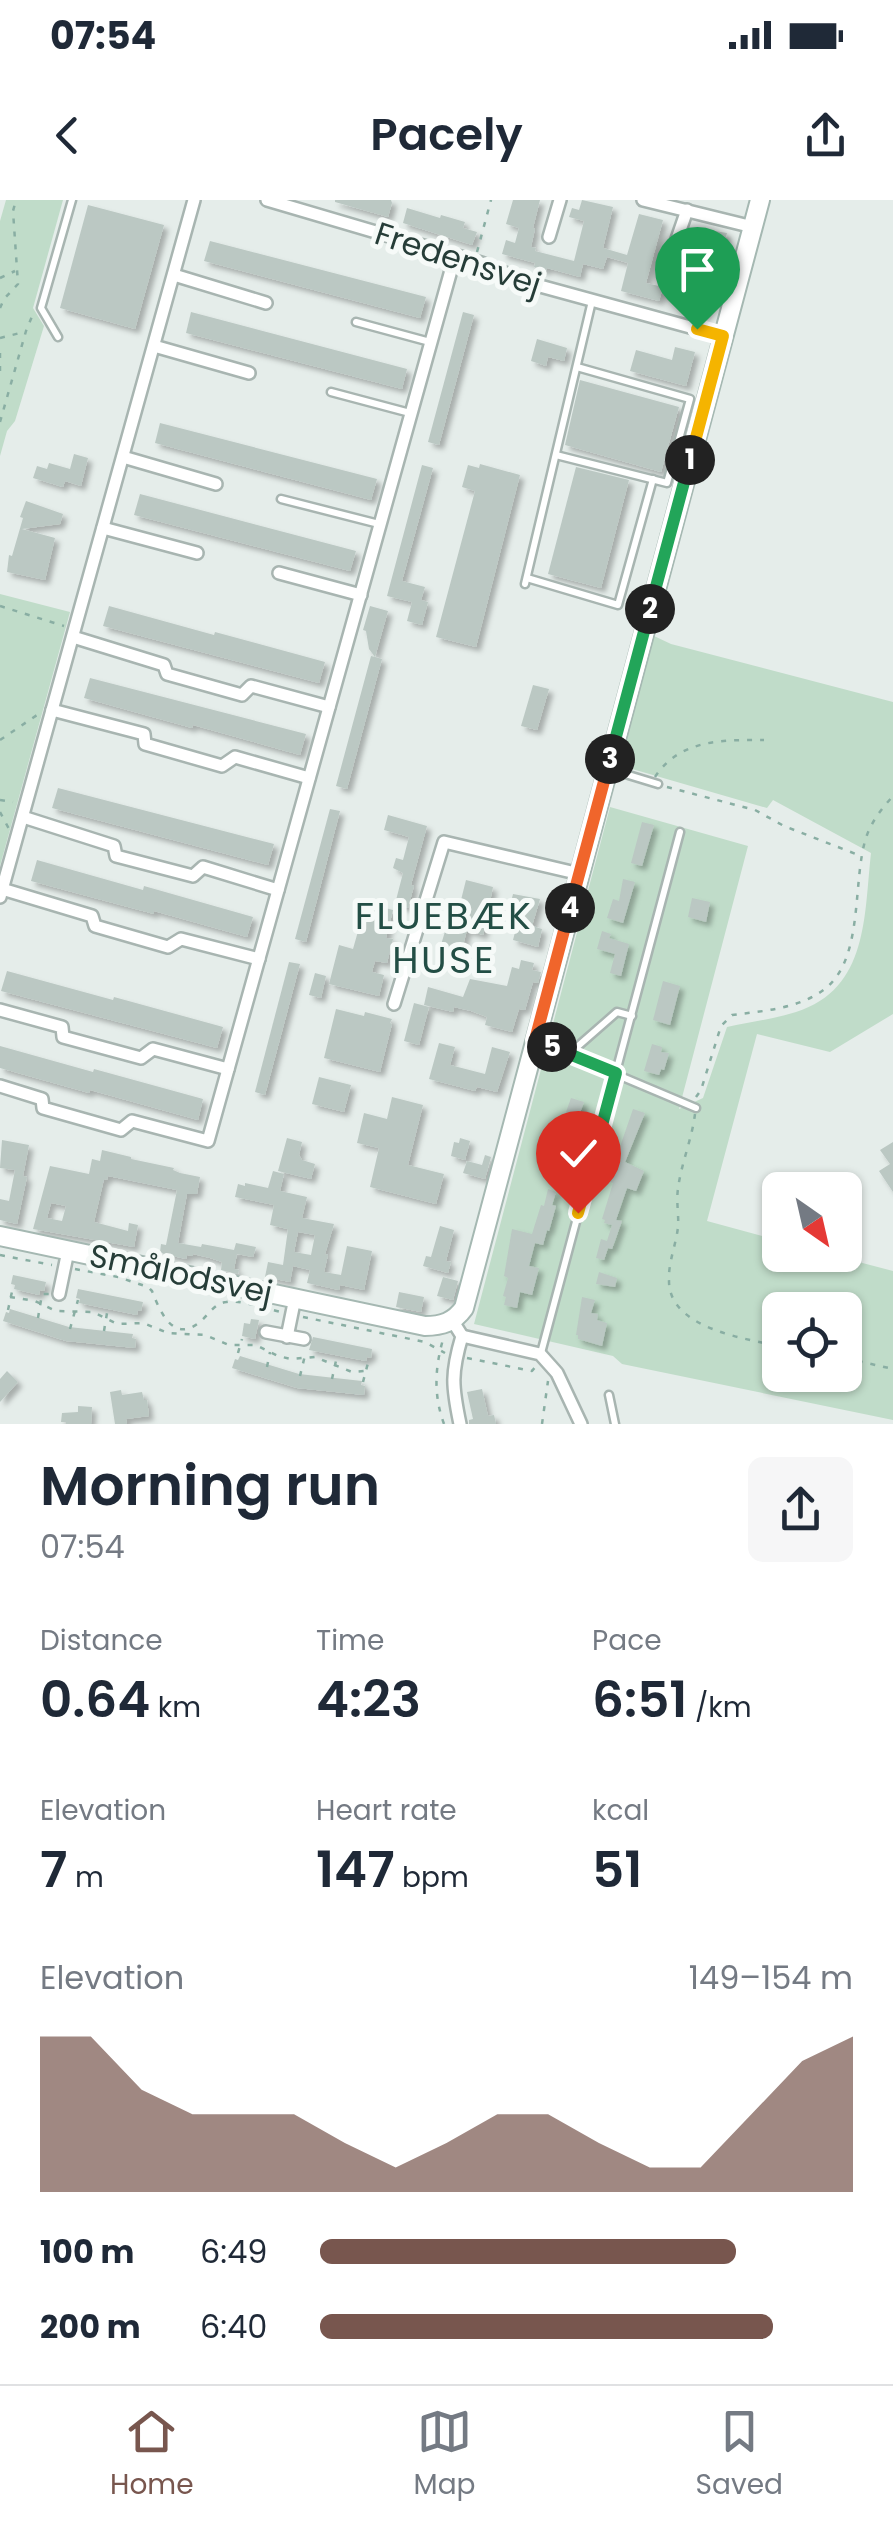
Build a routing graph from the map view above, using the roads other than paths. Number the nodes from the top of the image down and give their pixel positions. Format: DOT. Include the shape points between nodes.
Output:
graph roads {
  1 [pos="72,200"];
  2 [pos="194,200"];
  3 [pos="267,200"];
  4 [pos="560,200"];
  5 [pos="643,200"];
  6 [pos="760,200"];
  7 [pos="687,210"];
  8 [pos="753,226"];
  9 [pos="549,237"];
  10 [pos="456,256"];
  11 [pos="667,268"];
  12 [pos="174,275"];
  13 [pos="592,301"];
  14 [pos="266,302"];
  15 [pos="356,322"];
  16 [pos="723,336"];
  17 [pos="58,337"];
  18 [pos="432,342"];
  19 [pos="154,346"];
  20 [pos="576,367"];
  21 [pos="248,372"];
  22 [pos="331,392"];
  23 [pos="412,414"];
  24 [pos="556,455"];
  25 [pos="123,457"];
  26 [pos="654,479"];
  27 [pos="216,484"];
  28 [pos="281,498"];
  29 [pos="380,524"];
  30 [pos="103,528"];
  31 [pos="197,552"];
  32 [pos="279,573"];
  33 [pos="360,595"];
  34 [pos="74,633"];
  35 [pos="329,707"];
  36 [pos="48,709"];
  37 [pos="608,768"];
  38 [pos="310,778"];
  39 [pos="656,784"];
  40 [pos="24,811"];
  41 [pos="680,832"];
  42 [pos="580,874"];
  43 [pos="278,890"];
  44 [pos="1,893"];
  45 [pos="258,960"];
  46 [pos="394,1004"];
  47 [pos="0,1010"];
  48 [pos="632,1016"];
  49 [pos="535,1040"];
  50 [pos="569,1054"];
  51 [pos="228,1069"];
  52 [pos="616,1073"];
  53 [pos="0,1086"];
  54 [pos="696,1108"];
  55 [pos="0,1236"];
  56 [pos="66,1259"];
  57 [pos="59,1294"];
  58 [pos="294,1306"];
  59 [pos="453,1327"];
  60 [pos="266,1332"];
  61 [pos="287,1337"];
  62 [pos="305,1344"];
  63 [pos="545,1359"];
  64 [pos="610,1396"];
  65 [pos="460,1424"];
  66 [pos="581,1424"];
  67 [pos="615,1424"];
  1 -- 17 [label="lane" via="41,308"];
  2 -- 12 [label="street"];
  3 -- 10 [label="street, Fredensvej"];
  4 -- 9 [label="street"];
  5 -- 7 [label="street"];
  6 -- 8 [label="street"];
  7 -- 8 [label="street"];
  7 -- 11 [label="street"];
  8 -- 16 [label="street"];
  10 -- 13 [label="street, Fredensvej"];
  10 -- 18 [label="street"];
  12 -- 14 [label="street"];
  12 -- 19 [label="street"];
  13 -- 16 [label="street, Fredensvej"];
  13 -- 20 [label="lane"];
  15 -- 18 [label="lane"];
  16 -- 37 [label="street"];
  18 -- 23 [label="street"];
  19 -- 21 [label="street"];
  19 -- 25 [label="street"];
  20 -- 24 [label="lane"];
  20 -- 26 [label="lane" via="690,400 667,482"];
  22 -- 23 [label="lane"];
  23 -- 29 [label="street"];
  24 -- 26 [label="lane"];
  24 -- 26 [label="lane" via="526,581 618,605"];
  25 -- 27 [label="street"];
  25 -- 30 [label="street"];
  28 -- 29 [label="lane"];
  29 -- 33 [label="street"];
  30 -- 31 [label="street"];
  30 -- 34 [label="street"];
  32 -- 33 [label="street"];
  33 -- 35 [label="street"];
  34 -- 35 [label="street" via="164,665 166,674 242,695 252,686"];
  34 -- 36 [label="street"];
  35 -- 38 [label="street"];
  36 -- 38 [label="street" via="144,734 145,744 222,766 236,758"];
  36 -- 40 [label="street"];
  37 -- 39 [label="lane"];
  37 -- 42 [label="street"];
  38 -- 43 [label="street"];
  40 -- 43 [label="street" via="114,846 116,856 192,876 204,867"];
  40 -- 44 [label="street"];
  41 -- 48 [label="lane"];
  42 -- 46 [label="street" via="444,842"];
  42 -- 49 [label="street"];
  43 -- 45 [label="street"];
  44 -- 45 [label="street" via="92,916 95,926 168,947 181,939"];
  45 -- 51 [label="street"];
  47 -- 51 [label="street" via="62,1027 63,1037 141,1058 153,1049"];
  48 -- 50 [label="lane" via="616,1012"];
  48 -- 52 [label="lane"];
  49 -- 50 [label="lane"];
  49 -- 59 [label="street" via="467,1300"];
  50 -- 52 [label="lane"];
  51 -- 53 [label="street" via="208,1140 132,1121 120,1130 43,1108 42,1098"];
  52 -- 54 [label="lane"];
  52 -- 63 [label="lane"];
  55 -- 56 [label="street, Smålodsvej"];
  56 -- 57 [label="street, Smålodsvej"];
  56 -- 58 [label="street, Smålodsvej"];
  58 -- 59 [label="street, Smålodsvej"];
  58 -- 61 [label="street, Smålodsvej"];
  59 -- 63 [label="street"];
  59 -- 65 [label="street"];
  60 -- 61 [label="street, Smålodsvej"];
  61 -- 62 [label="street, Smålodsvej"];
  63 -- 66 [label="street"];
  64 -- 67 [label="lane"];
}
